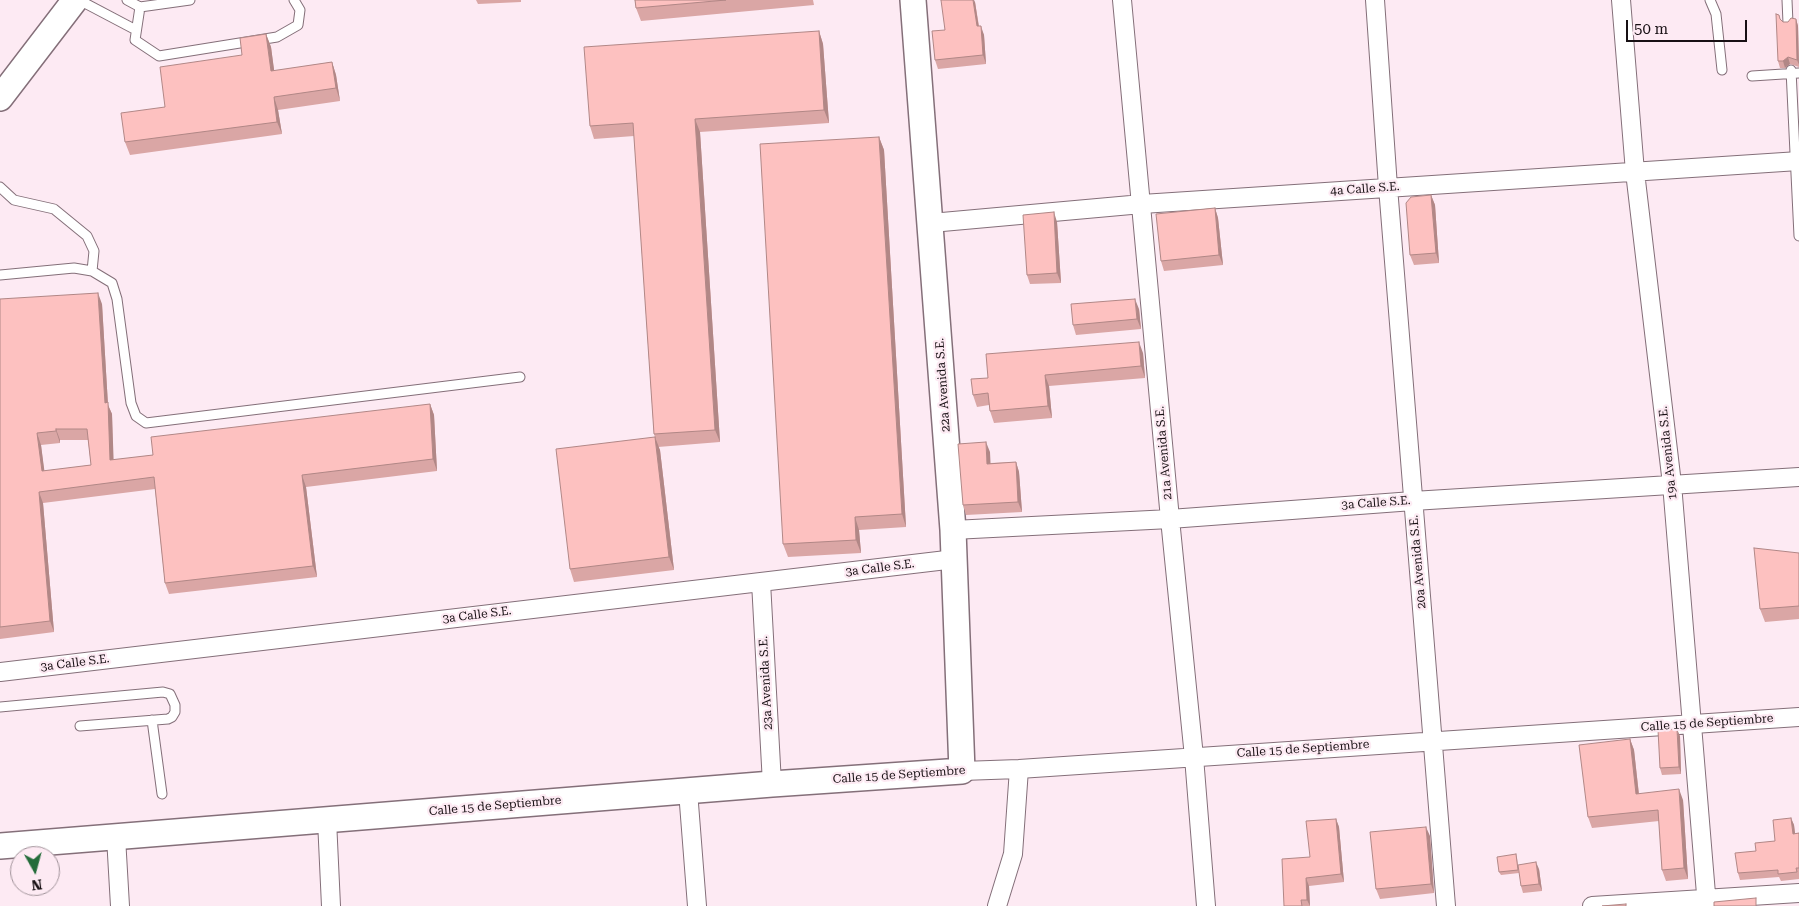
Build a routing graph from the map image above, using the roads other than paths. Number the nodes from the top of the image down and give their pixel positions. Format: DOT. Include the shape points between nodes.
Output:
graph roads {
  1 [pos="77,0"];
  2 [pos="128,0"];
  3 [pos="190,0"];
  4 [pos="294,0"];
  5 [pos="913,0"];
  6 [pos="1122,0"];
  7 [pos="1375,0"];
  8 [pos="1621,0"];
  9 [pos="1710,0"];
  10 [pos="1787,0"];
  11 [pos="140,7"];
  12 [pos="1788,23"];
  13 [pos="136,30"];
  14 [pos="1722,70"];
  15 [pos="1794,72"];
  16 [pos="1752,76"];
  17 [pos="0,98"];
  18 [pos="1797,161"];
  19 [pos="1635,172"];
  20 [pos="0,187"];
  21 [pos="1388,187"];
  22 [pos="1142,204"];
  23 [pos="931,223"];
  24 [pos="1799,236"];
  25 [pos="92,271"];
  26 [pos="0,275"];
  27 [pos="520,377"];
  28 [pos="1799,477"];
  29 [pos="1672,484"];
  30 [pos="1414,501"];
  31 [pos="1170,519"];
  32 [pos="953,530"];
  33 [pos="955,559"];
  34 [pos="761,582"];
  35 [pos="0,672"];
  36 [pos="0,707"];
  37 [pos="1799,717"];
  38 [pos="152,720"];
  39 [pos="1692,724"];
  40 [pos="80,726"];
  41 [pos="1433,740"];
  42 [pos="1194,757"];
  43 [pos="1019,769"];
  44 [pos="962,771"];
  45 [pos="772,784"];
  46 [pos="688,791"];
  47 [pos="162,794"];
  48 [pos="327,820"];
  49 [pos="116,837"];
  50 [pos="0,846"];
  51 [pos="1799,893"];
  52 [pos="1707,903"];
  53 [pos="120,906"];
  54 [pos="331,906"];
  55 [pos="697,906"];
  56 [pos="997,906"];
  57 [pos="1206,906"];
  58 [pos="1446,906"];
  59 [pos="1592,906"];
  1 -- 13 [label="lane"];
  1 -- 17 [label="street"];
  2 -- 11 [label="lane"];
  3 -- 11 [label="lane"];
  4 -- 13 [label="lane" via="300,10 298,25 277,37 159,56 135,40"];
  5 -- 23 [label="street, 22a Avenida S.E."];
  6 -- 22 [label="street, 21a Avenida S.E."];
  7 -- 21 [label="street, 20a Avenida S.E."];
  8 -- 19 [label="street, 19a Avenida S.E."];
  9 -- 14 [label="lane" via="1716,14"];
  10 -- 12 [label="lane"];
  11 -- 13 [label="lane"];
  15 -- 16 [label="lane"];
  15 -- 18 [label="lane"];
  18 -- 19 [label="street, 4a Calle S.E."];
  18 -- 24 [label="lane"];
  19 -- 21 [label="street, 4a Calle S.E."];
  19 -- 29 [label="street, 19a Avenida S.E."];
  20 -- 25 [label="lane" via="14,200 54,209 87,236 94,251"];
  21 -- 22 [label="street, 4a Calle S.E."];
  21 -- 30 [label="street, 20a Avenida S.E."];
  22 -- 23 [label="street, 4a Calle S.E."];
  22 -- 31 [label="street, 21a Avenida S.E."];
  23 -- 32 [label="street, 22a Avenida S.E."];
  25 -- 26 [label="lane" via="74,268"];
  25 -- 27 [label="lane" via="112,283 132,403 136,416 146,423"];
  28 -- 29 [label="street, 3a Calle S.E."];
  29 -- 30 [label="street, 3a Calle S.E."];
  29 -- 39 [label="street, 19a Avenida S.E."];
  30 -- 31 [label="street, 3a Calle S.E."];
  30 -- 41 [label="street, 20a Avenida S.E."];
  31 -- 32 [label="street, 3a Calle S.E."];
  31 -- 42 [label="street, 21a Avenida S.E."];
  32 -- 33 [label="street, 22a Avenida S.E."];
  33 -- 34 [label="street, 3a Calle S.E."];
  33 -- 44 [label="street, 22a Avenida S.E."];
  34 -- 35 [label="street, 3a Calle S.E."];
  34 -- 45 [label="street, 23a Avenida S.E."];
  36 -- 38 [label="lane" via="163,692 170,694 176,712 168,719"];
  37 -- 39 [label="street, Calle 15 de Septiembre"];
  38 -- 40 [label="lane"];
  38 -- 47 [label="lane"];
  39 -- 41 [label="street, Calle 15 de Septiembre"];
  39 -- 52 [label="street, 19a Avenida S.E."];
  41 -- 42 [label="street, Calle 15 de Septiembre"];
  41 -- 58 [label="street, 20a Avenida S.E."];
  42 -- 43 [label="street, Calle 15 de Septiembre"];
  42 -- 57 [label="street, 21a Avenida S.E."];
  43 -- 44 [label="street, Calle 15 de Septiembre"];
  43 -- 56 [label="street" via="1013,854"];
  44 -- 45 [label="street, Calle 15 de Septiembre"];
  45 -- 46 [label="street, Calle 15 de Septiembre"];
  46 -- 48 [label="street, Calle 15 de Septiembre"];
  46 -- 55 [label="street"];
  48 -- 49 [label="street, Calle 15 de Septiembre"];
  48 -- 54 [label="street"];
  49 -- 50 [label="street, Calle 15 de Septiembre"];
  49 -- 53 [label="street"];
  51 -- 52 [label="street"];
  52 -- 59 [label="street"];
}
